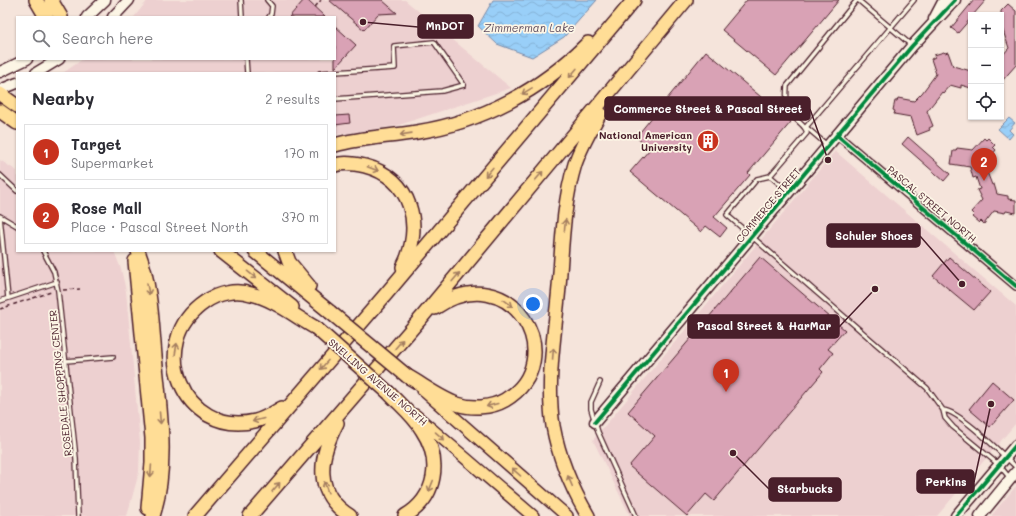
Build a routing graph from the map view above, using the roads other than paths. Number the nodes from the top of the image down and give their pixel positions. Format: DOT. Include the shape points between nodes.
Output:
graph roads {
  1 [pos="36,0"];
  2 [pos="51,0"];
  3 [pos="105,0"];
  4 [pos="130,0"];
  5 [pos="241,0"];
  6 [pos="267,0"];
  7 [pos="629,0"];
  8 [pos="634,0"];
  9 [pos="686,0"];
  10 [pos="858,0"];
  11 [pos="914,0"];
  12 [pos="944,0"];
  13 [pos="955,0"];
  14 [pos="45,16"];
  15 [pos="60,16"];
  16 [pos="88,16"];
  17 [pos="114,16"];
  18 [pos="242,16"];
  19 [pos="270,16"];
  20 [pos="931,24"];
  21 [pos="891,28"];
  22 [pos="648,46"];
  23 [pos="912,46"];
  24 [pos="25,60"];
  25 [pos="57,60"];
  26 [pos="246,60"];
  27 [pos="0,72"];
  28 [pos="38,72"];
  29 [pos="247,72"];
  30 [pos="335,72"];
  31 [pos="16,83"];
  32 [pos="0,90"];
  33 [pos="0,94"];
  34 [pos="336,99"];
  35 [pos="16,105"];
  36 [pos="806,127"];
  37 [pos="837,135"];
  38 [pos="336,144"];
  39 [pos="828,146"];
  40 [pos="336,165"];
  41 [pos="0,175"];
  42 [pos="770,176"];
  43 [pos="16,190"];
  44 [pos="789,192"];
  45 [pos="0,217"];
  46 [pos="16,225"];
  47 [pos="752,236"];
  48 [pos="43,252"];
  49 [pos="134,252"];
  50 [pos="138,252"];
  51 [pos="222,252"];
  52 [pos="256,252"];
  53 [pos="285,252"];
  54 [pos="57,282"];
  55 [pos="1016,286"];
  56 [pos="386,294"];
  57 [pos="8,298"];
  58 [pos="0,301"];
  59 [pos="330,312"];
  60 [pos="422,317"];
  61 [pos="316,328"];
  62 [pos="113,357"];
  63 [pos="66,361"];
  64 [pos="407,376"];
  65 [pos="600,382"];
  66 [pos="389,393"];
  67 [pos="355,395"];
  68 [pos="292,402"];
  69 [pos="943,410"];
  70 [pos="595,422"];
  71 [pos="1016,445"];
  72 [pos="1002,461"];
  73 [pos="1016,467"];
  74 [pos="1013,476"];
  75 [pos="78,516"];
  76 [pos="147,516"];
  77 [pos="154,516"];
  78 [pos="195,516"];
  79 [pos="250,516"];
  80 [pos="350,516"];
  81 [pos="405,516"];
  82 [pos="533,516"];
  83 [pos="567,516"];
  84 [pos="588,516"];
  85 [pos="636,516"];
  86 [pos="956,516"];
  87 [pos="980,516"];
  1 -- 14 [label="highway"];
  2 -- 15 [label="highway"];
  3 -- 16 [label="street"];
  4 -- 17 [label="street"];
  5 -- 18 [label="lane"];
  6 -- 19 [label="lane" via="272,6"];
  7 -- 38 [label="highway, one-way" via="561,68 543,82 505,104 438,128"];
  8 -- 56 [label="highway, one-way"];
  9 -- 22 [label="highway"];
  10 -- 21 [label="lane"];
  10 -- 36 [label="lane" via="787,86 788,106 794,118"];
  11 -- 21 [label="lane"];
  12 -- 20 [label="street, COMMERCE STREET"];
  13 -- 20 [label="street, COMMERCE STREET"];
  20 -- 23 [label="street, COMMERCE STREET"];
  21 -- 23 [label="lane"];
  21 -- 36 [label="lane"];
  60 -- 22 [label="highway, one-way"];
  84 -- 22 [label="highway, one-way" via="561,458 553,426 550,396 567,206 575,162 588,133"];
  23 -- 37 [label="street, COMMERCE STREET"];
  24 -- 27 [label="street"];
  25 -- 28 [label="street"];
  26 -- 29 [label="lane"];
  30 -- 34 [label="lane" via="395,68 394,46 434,42 464,85 435,91"];
  31 -- 32 [label="street"];
  33 -- 35 [label="highway"];
  36 -- 39 [label="lane"];
  36 -- 42 [label="lane" via="807,133"];
  37 -- 39 [label="street, COMMERCE STREET"];
  37 -- 55 [label="street, PASCAL STREET NORTH"];
  39 -- 44 [label="street, COMMERCE STREET"];
  40 -- 56 [label="highway, one-way" via="361,165 381,172 400,188 411,208 413,243 404,266"];
  41 -- 43 [label="lane"];
  42 -- 44 [label="lane"];
  42 -- 47 [label="lane" via="757,179 727,215"];
  44 -- 47 [label="street, COMMERCE STREET"];
  45 -- 46 [label="lane"];
  45 -- 57 [label="lane"];
  47 -- 69 [label="lane" via="927,388"];
  47 -- 70 [label="street, COMMERCE STREET"];
  48 -- 54 [label="lane, ROSEDALE SHOPPING CENTER"];
  49 -- 76 [label="highway, one-way" via="152,438"];
  50 -- 77 [label="highway, one-way" via="149,292 163,448"];
  51 -- 61 [label="highway, SNELLING AVENUE NORTH, one-way"];
  52 -- 59 [label="highway"];
  53 -- 59 [label="highway" via="289,262"];
  54 -- 57 [label="lane"];
  54 -- 63 [label="lane, ROSEDALE SHOPPING CENTER"];
  56 -- 68 [label="highway, one-way"];
  57 -- 58 [label="lane"];
  59 -- 64 [label="highway, bridge"];
  60 -- 64 [label="highway, one-way" via="456,296 476,293 498,297 514,307 529,328 533,345 532,363 524,383 511,396 502,402 480,407 457,404"];
  67 -- 60 [label="highway, one-way"];
  61 -- 66 [label="highway, SNELLING AVENUE NORTH, bridge"];
  68 -- 61 [label="highway, one-way" via="255,421 233,423 209,416 188,398 180,382 175,355 178,338 200,305 229,292 251,293 264,298"];
  62 -- 63 [label="lane"];
  63 -- 75 [label="lane, ROSEDALE SHOPPING CENTER" via="78,490"];
  83 -- 64 [label="main road, one-way"];
  65 -- 70 [label="lane" via="591,402"];
  66 -- 81 [label="highway, one-way" via="421,428 434,458 430,488 422,501"];
  66 -- 82 [label="main road, SNELLING AVENUE NORTH, one-way"];
  79 -- 67 [label="highway, one-way"];
  80 -- 67 [label="highway, one-way" via="331,499 324,485 322,468 327,444"];
  68 -- 78 [label="highway"];
  69 -- 72 [label="lane" via="945,418 953,427"];
  69 -- 72 [label="lane" via="951,410 962,419"];
  70 -- 85 [label="lane"];
  71 -- 72 [label="street"];
  72 -- 73 [label="lane"];
  72 -- 74 [label="lane"];
  72 -- 86 [label="street"];
  74 -- 87 [label="street"];
}
